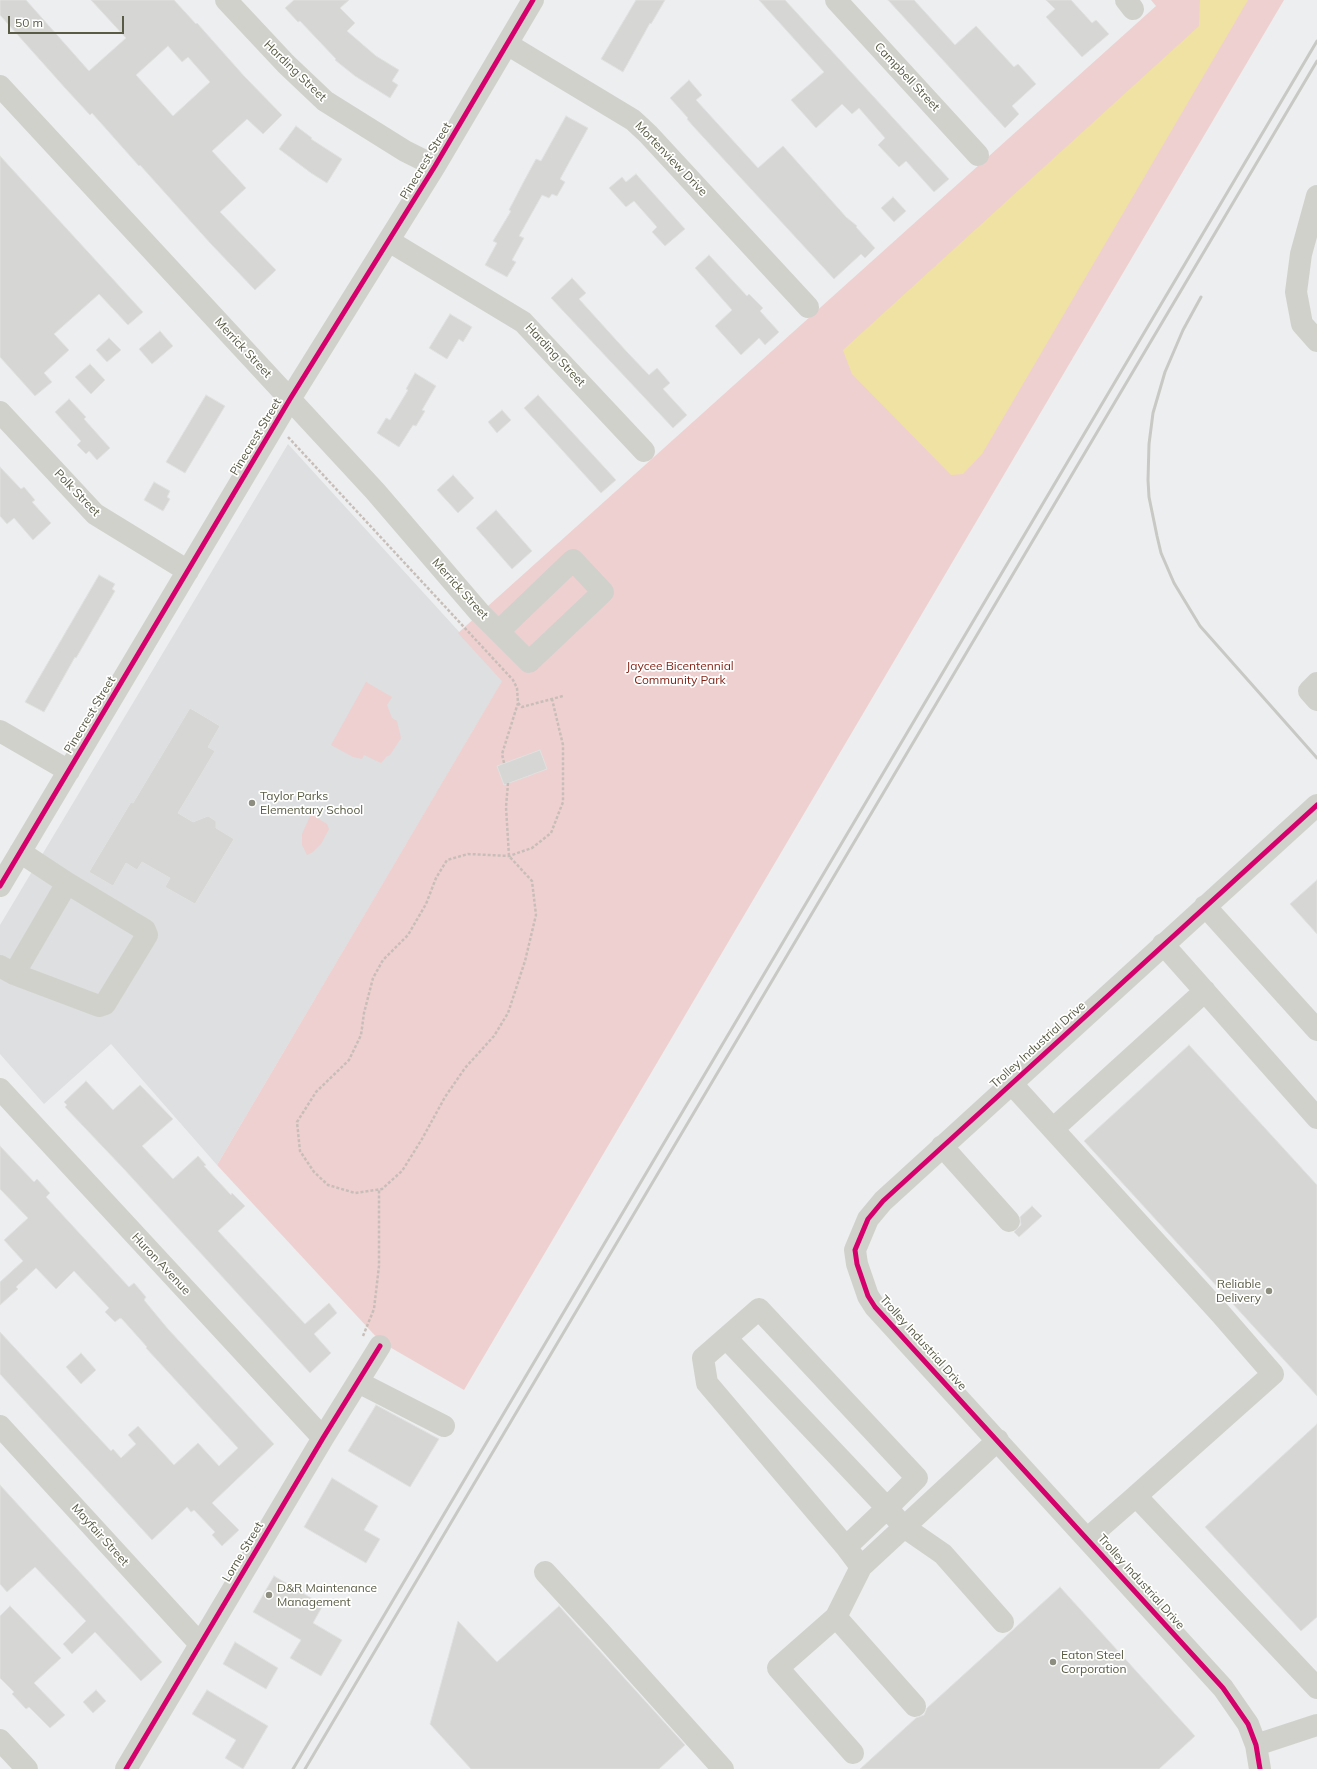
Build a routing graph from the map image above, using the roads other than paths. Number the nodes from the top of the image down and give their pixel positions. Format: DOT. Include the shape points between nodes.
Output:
graph roads {
  1 [pos="226,0"];
  2 [pos="836,0"];
  3 [pos="532,1"];
  4 [pos="507,44"];
  5 [pos="0,86"];
  6 [pos="978,155"];
  7 [pos="435,166"];
  8 [pos="1317,196"];
  9 [pos="389,242"];
  10 [pos="808,307"];
  11 [pos="1317,341"];
  12 [pos="290,399"];
  13 [pos="0,412"];
  14 [pos="644,451"];
  15 [pos="188,571"];
  16 [pos="499,630"];
  17 [pos="1317,683"];
  18 [pos="1317,700"];
  19 [pos="0,731"];
  20 [pos="69,771"];
  21 [pos="1317,805"];
  22 [pos="20,852"];
  23 [pos="68,883"];
  24 [pos="0,886"];
  25 [pos="1205,906"];
  26 [pos="1164,944"];
  27 [pos="7,970"];
  28 [pos="1205,991"];
  29 [pos="1317,1030"];
  30 [pos="1011,1083"];
  31 [pos="0,1089"];
  32 [pos="1317,1118"];
  33 [pos="1052,1129"];
  34 [pos="942,1146"];
  35 [pos="1009,1221"];
  36 [pos="726,1338"];
  37 [pos="371,1342"];
  38 [pos="358,1382"];
  39 [pos="0,1426"];
  40 [pos="444,1426"];
  41 [pos="323,1438"];
  42 [pos="998,1440"];
  43 [pos="1136,1496"];
  44 [pos="887,1508"];
  45 [pos="904,1527"];
  46 [pos="1088,1538"];
  47 [pos="846,1547"];
  48 [pos="861,1567"];
  49 [pos="544,1572"];
  50 [pos="836,1618"];
  51 [pos="1003,1622"];
  52 [pos="200,1644"];
  53 [pos="1317,1688"];
  54 [pos="915,1706"];
  55 [pos="1317,1725"];
  56 [pos="0,1740"];
  57 [pos="1256,1745"];
  58 [pos="853,1753"];
  59 [pos="27,1769"];
  60 [pos="126,1769"];
  61 [pos="723,1769"];
  62 [pos="1260,1769"];
  1 -- 7 [label="street, Harding Street" via="325,101 405,151"];
  2 -- 6 [label="street, Campbell Street"];
  3 -- 4 [label="street, Pinecrest Street"];
  4 -- 7 [label="street, Pinecrest Street"];
  4 -- 10 [label="street, Mortenview Drive" via="633,120"];
  5 -- 12 [label="street, Merrick Street"];
  7 -- 9 [label="street, Pinecrest Street"];
  8 -- 11 [label="street" via="1301,254 1296,292 1302,324"];
  9 -- 12 [label="street, Pinecrest Street"];
  9 -- 14 [label="street, Harding Street" via="523,322"];
  12 -- 15 [label="street, Pinecrest Street"];
  12 -- 16 [label="street, Merrick Street" via="375,491 479,612"];
  13 -- 15 [label="street, Polk Street" via="95,514"];
  15 -- 20 [label="street, Pinecrest Street"];
  16 -- 16 [label="street, Merrick Street" via="529,662 603,592 573,560"];
  17 -- 18 [label="street" via="1309,690"];
  19 -- 20 [label="street"];
  20 -- 22 [label="street, Pinecrest Street"];
  21 -- 25 [label="street, Trolley Industrial Drive"];
  22 -- 23 [label="street"];
  22 -- 24 [label="street, Pinecrest Street"];
  23 -- 27 [label="street"];
  23 -- 27 [label="street" via="145,930 147,936 105,1004 99,1006"];
  25 -- 26 [label="street, Trolley Industrial Drive"];
  25 -- 29 [label="street"];
  26 -- 28 [label="street"];
  26 -- 30 [label="street, Trolley Industrial Drive"];
  28 -- 32 [label="street"];
  28 -- 33 [label="street"];
  30 -- 33 [label="street"];
  30 -- 34 [label="street, Trolley Industrial Drive"];
  31 -- 41 [label="street, Huron Avenue"];
  33 -- 43 [label="street" via="1273,1374"];
  34 -- 35 [label="street"];
  34 -- 42 [label="street, Trolley Industrial Drive" via="883,1200 868,1219 855,1250 857,1264 868,1296 875,1307"];
  36 -- 44 [label="street"];
  36 -- 44 [label="street" via="759,1309 916,1478"];
  36 -- 47 [label="street" via="703,1358 706,1383"];
  37 -- 38 [label="street, Lorne Street"];
  38 -- 40 [label="street"];
  38 -- 41 [label="street, Lorne Street"];
  39 -- 52 [label="street, Mayfair Street"];
  41 -- 52 [label="street, Lorne Street"];
  42 -- 45 [label="street"];
  42 -- 46 [label="street, Trolley Industrial Drive"];
  43 -- 46 [label="street"];
  43 -- 53 [label="street"];
  44 -- 45 [label="street"];
  44 -- 47 [label="street"];
  45 -- 48 [label="street"];
  45 -- 51 [label="street" via="943,1554"];
  46 -- 57 [label="street, Trolley Industrial Drive" via="1223,1688 1248,1724"];
  47 -- 48 [label="street"];
  48 -- 50 [label="street"];
  49 -- 61 [label="street"];
  50 -- 54 [label="street"];
  50 -- 58 [label="street" via="778,1668"];
  52 -- 60 [label="street, Lorne Street"];
  55 -- 57 [label="street"];
  56 -- 59 [label="street"];
  57 -- 62 [label="street, Trolley Industrial Drive"];
}
